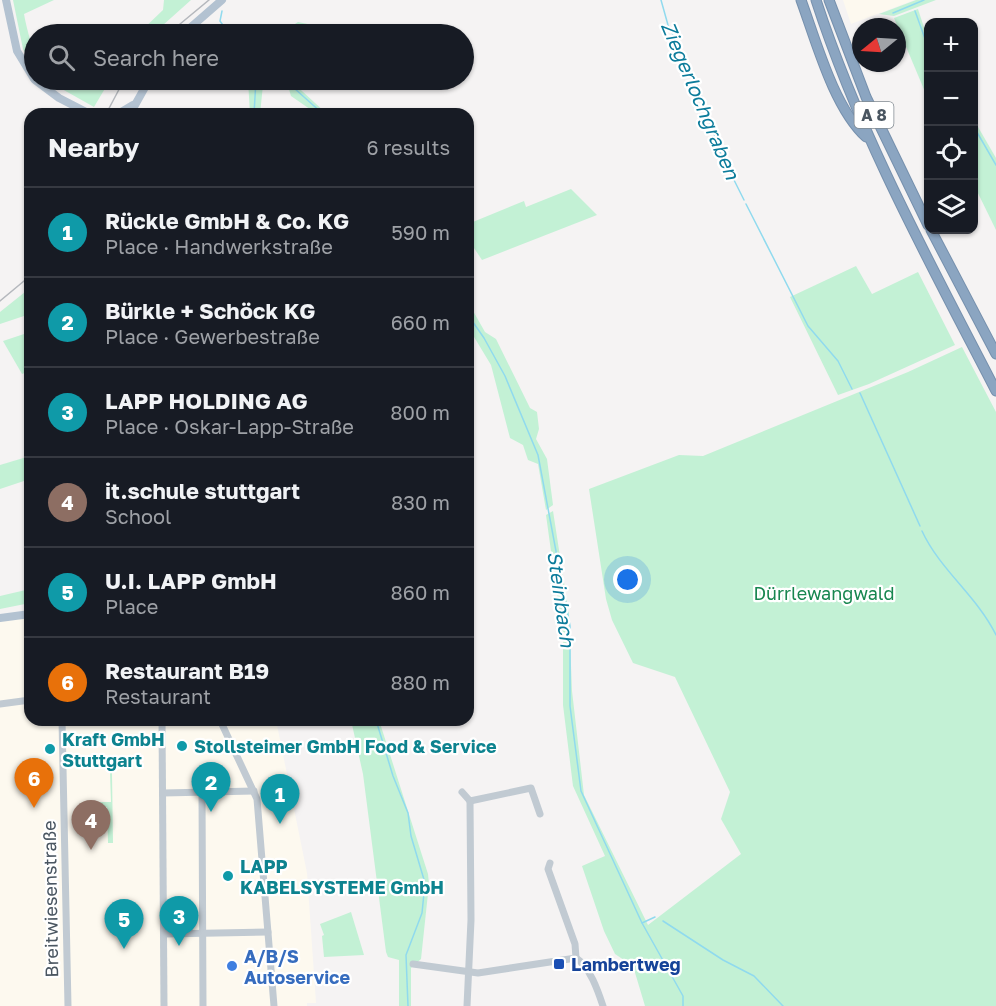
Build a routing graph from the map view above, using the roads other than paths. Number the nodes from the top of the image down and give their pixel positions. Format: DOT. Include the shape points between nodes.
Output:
graph roads {
  1 [pos="6,0"];
  2 [pos="222,0"];
  3 [pos="801,0"];
  4 [pos="816,0"];
  5 [pos="829,0"];
  6 [pos="194,24"];
  7 [pos="24,62"];
  8 [pos="49,90"];
  9 [pos="143,90"];
  10 [pos="136,103"];
  11 [pos="78,108"];
  12 [pos="128,108"];
  13 [pos="134,108"];
  14 [pos="868,138"];
  15 [pos="924,217"];
  16 [pos="933,234"];
  17 [pos="996,354"];
  18 [pos="996,391"];
  19 [pos="24,615"];
  20 [pos="0,618"];
  21 [pos="24,701"];
  22 [pos="0,704"];
  23 [pos="62,726"];
  24 [pos="162,726"];
  25 [pos="223,726"];
  26 [pos="254,791"];
  27 [pos="462,792"];
  28 [pos="202,793"];
  29 [pos="163,794"];
  30 [pos="470,801"];
  31 [pos="540,814"];
  32 [pos="550,863"];
  33 [pos="268,932"];
  34 [pos="204,933"];
  35 [pos="165,934"];
  36 [pos="576,958"];
  37 [pos="413,964"];
  38 [pos="469,973"];
  39 [pos="68,1006"];
  40 [pos="164,1006"];
  41 [pos="203,1006"];
  42 [pos="274,1006"];
  43 [pos="467,1006"];
  44 [pos="603,1006"];
  1 -- 7 [label="main road" via="17,51"];
  2 -- 6 [label="main road"];
  3 -- 14 [label="highway, A 8" via="843,105 854,125"];
  4 -- 14 [label="highway, A 8"];
  5 -- 15 [label="highway, A 8" via="866,97"];
  8 -- 11 [label="main road"];
  9 -- 10 [label="main road"];
  10 -- 12 [label="main road"];
  10 -- 13 [label="main road"];
  14 -- 18 [label="highway, A 8"];
  16 -- 17 [label="highway"];
  19 -- 20 [label="main road"];
  21 -- 22 [label="street"];
  23 -- 39 [label="street, Breitwiesenstraße"];
  24 -- 29 [label="street"];
  25 -- 26 [label="street"];
  26 -- 28 [label="street"];
  26 -- 33 [label="street"];
  27 -- 30 [label="street"];
  28 -- 29 [label="street"];
  28 -- 34 [label="street"];
  29 -- 35 [label="street"];
  30 -- 31 [label="street" via="531,788"];
  30 -- 38 [label="street"];
  32 -- 36 [label="street" via="549,873 575,944"];
  33 -- 34 [label="street"];
  33 -- 42 [label="street"];
  34 -- 35 [label="street"];
  34 -- 41 [label="street"];
  35 -- 40 [label="street"];
  36 -- 38 [label="street"];
  36 -- 44 [label="street" via="597,988"];
  37 -- 38 [label="street"];
  38 -- 43 [label="street"];
}
